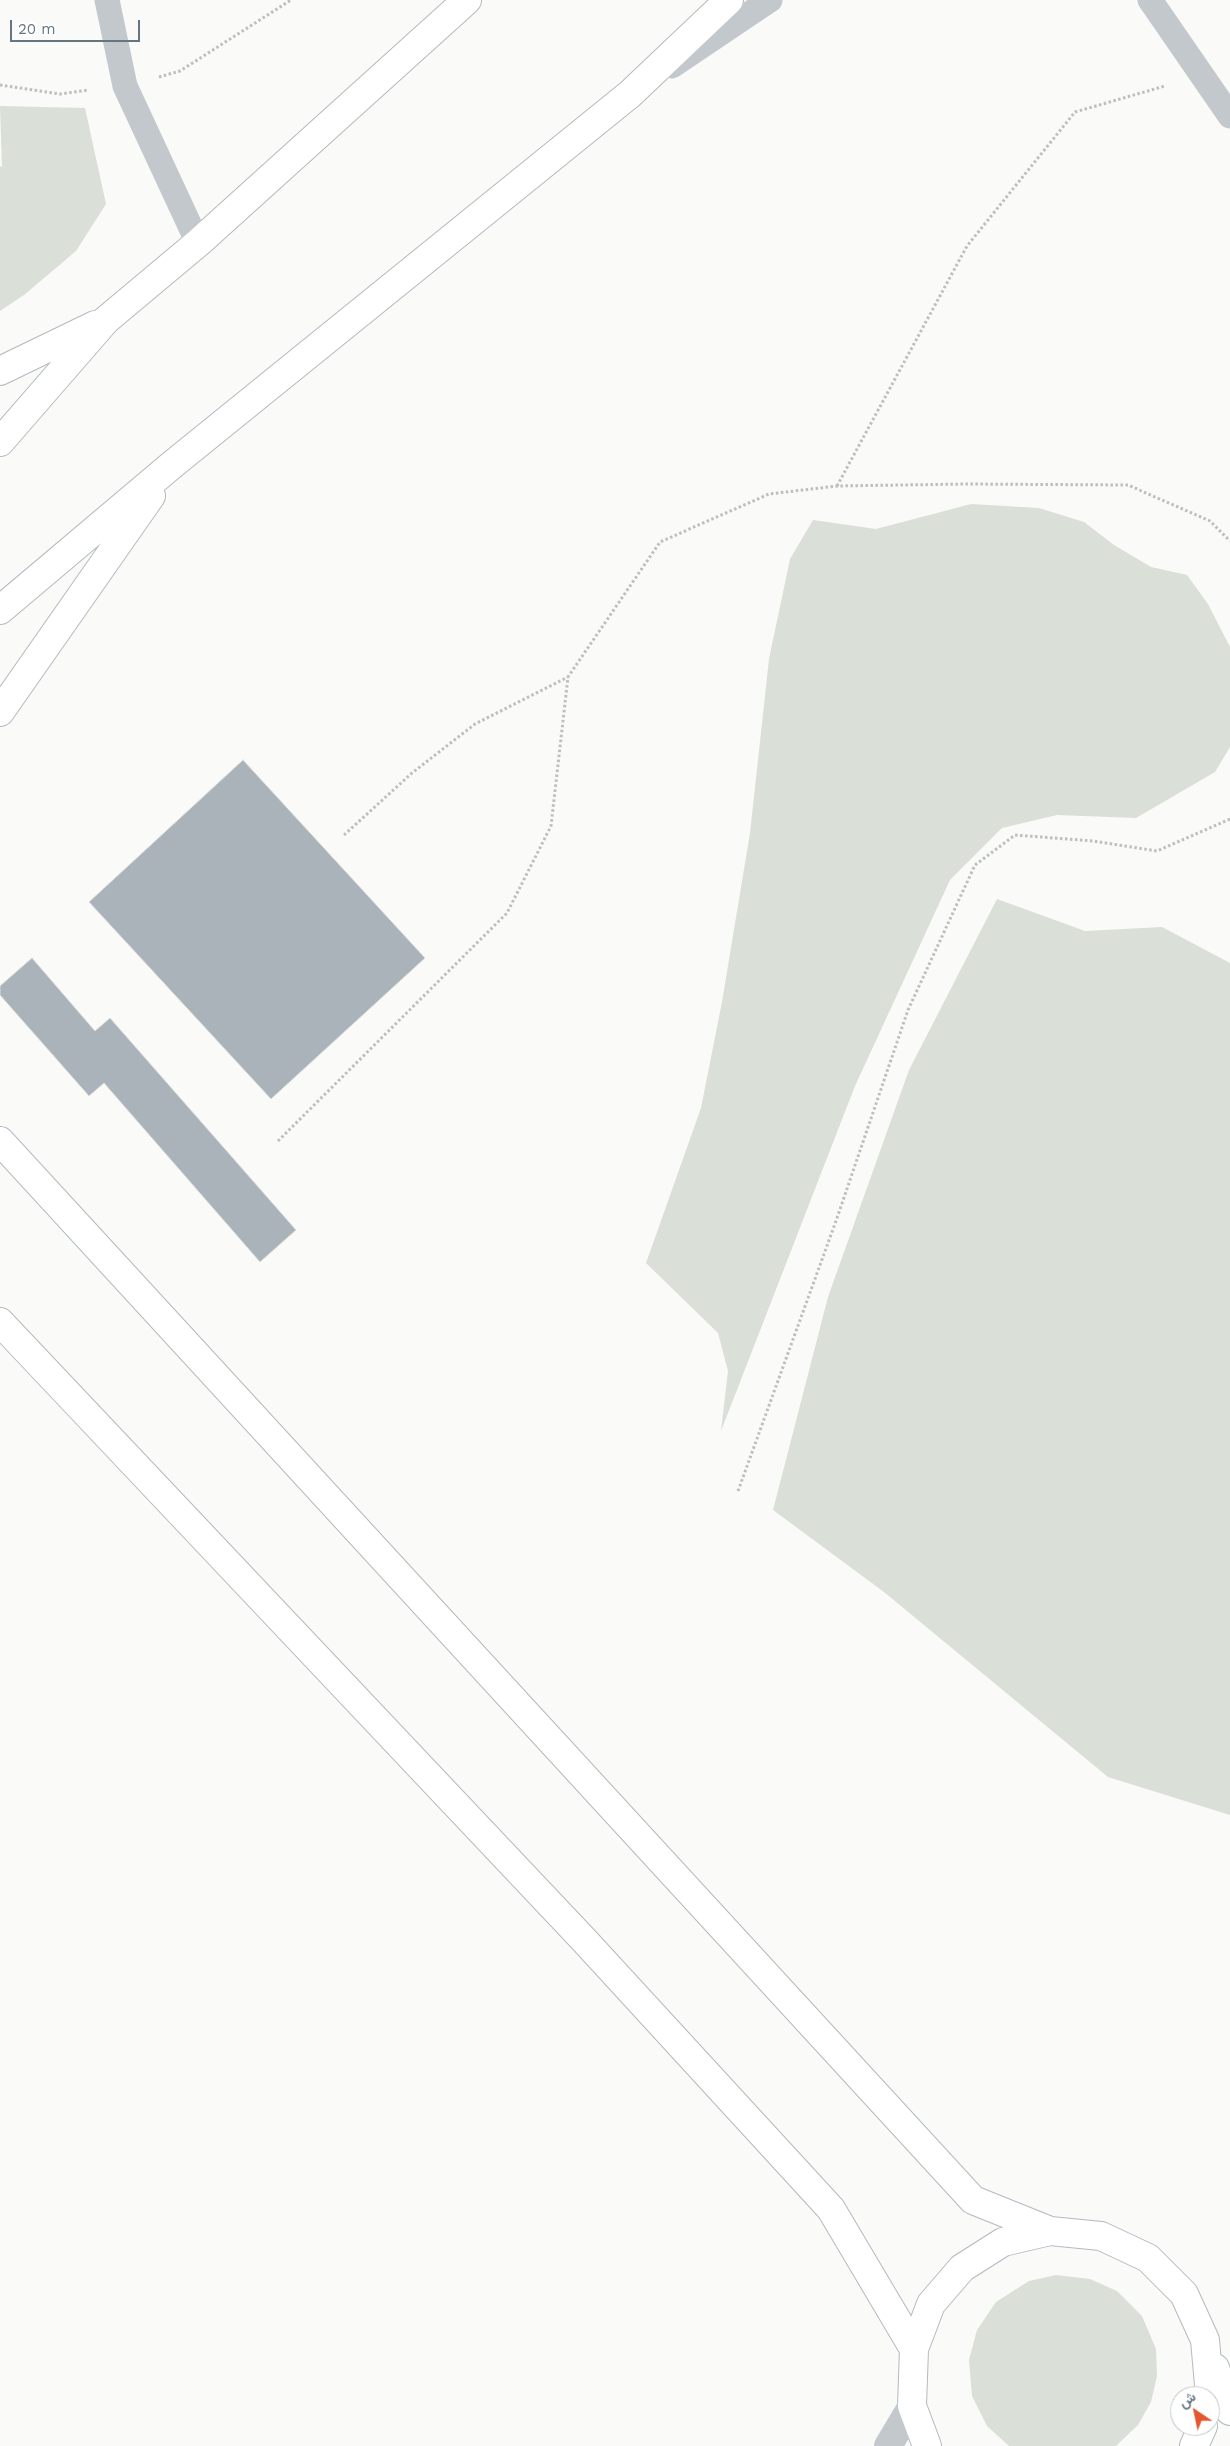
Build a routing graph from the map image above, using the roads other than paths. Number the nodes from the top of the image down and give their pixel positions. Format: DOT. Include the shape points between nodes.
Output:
graph roads {
  1 [pos="107,0"];
  2 [pos="467,0"];
  3 [pos="729,0"];
  4 [pos="770,0"];
  5 [pos="1150,0"];
  6 [pos="630,94"];
  7 [pos="1230,116"];
  8 [pos="198,243"];
  9 [pos="106,320"];
  10 [pos="0,371"];
  11 [pos="0,442"];
  12 [pos="173,464"];
  13 [pos="0,610"];
  14 [pos="0,712"];
  15 [pos="0,1140"];
  16 [pos="0,1322"];
  17 [pos="1050,2231"];
  18 [pos="1205,2340"];
  19 [pos="914,2348"];
  20 [pos="1209,2386"];
  21 [pos="912,2406"];
  22 [pos="1230,2411"];
  23 [pos="888,2446"];
  24 [pos="927,2446"];
  1 -- 8 [label="lane" via="125,86"];
  2 -- 8 [label="street"];
  3 -- 6 [label="street"];
  4 -- 6 [label="lane"];
  5 -- 7 [label="lane"];
  6 -- 12 [label="street"];
  8 -- 9 [label="street"];
  9 -- 10 [label="street"];
  9 -- 11 [label="street"];
  12 -- 13 [label="street"];
  12 -- 14 [label="street"];
  15 -- 17 [label="street" via="973,2200"];
  16 -- 19 [label="street" via="584,1940 831,2209"];
  17 -- 18 [label="street" via="1101,2236 1148,2258 1184,2294"];
  17 -- 19 [label="street" via="1003,2242 962,2268 931,2304"];
  18 -- 20 [label="street"];
  18 -- 22 [label="street"];
  19 -- 21 [label="street"];
  21 -- 23 [label="street"];
  21 -- 24 [label="street"];
}
